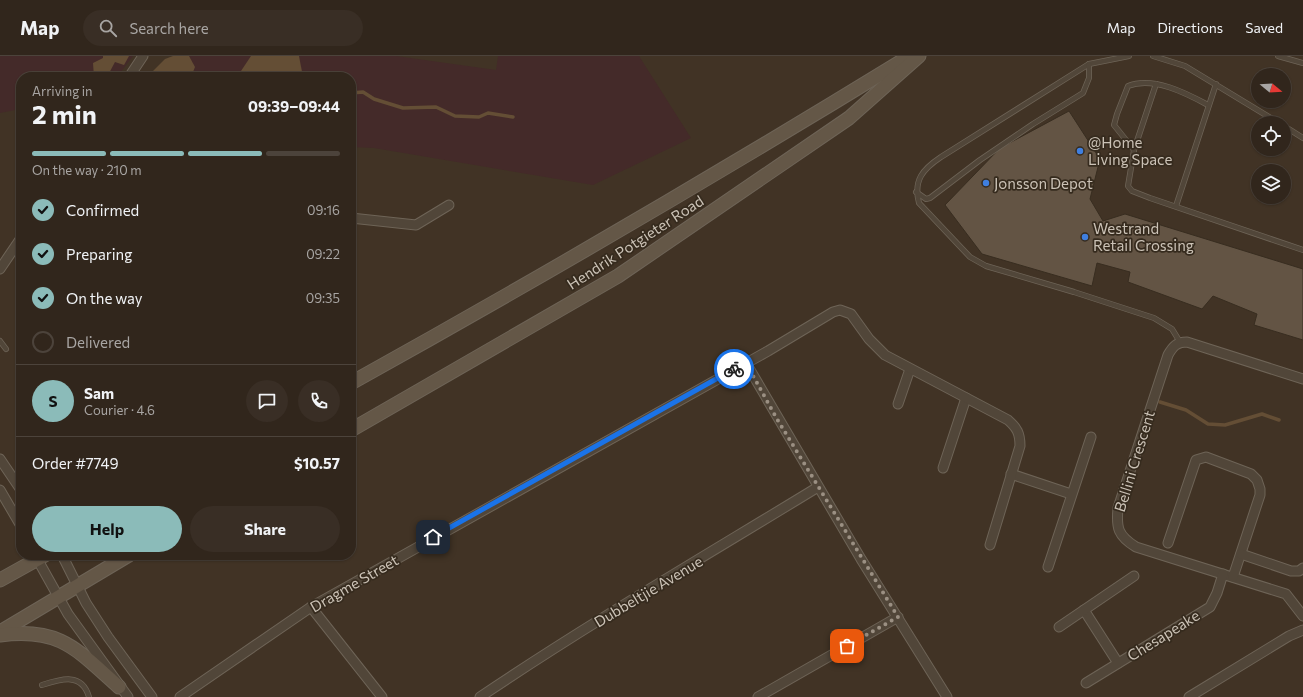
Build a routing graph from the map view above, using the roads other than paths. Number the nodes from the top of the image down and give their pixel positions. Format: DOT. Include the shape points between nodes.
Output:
graph roads {
  1 [pos="143,56"];
  2 [pos="910,56"];
  3 [pos="919,56"];
  4 [pos="1129,56"];
  5 [pos="1153,56"];
  6 [pos="1278,56"];
  7 [pos="1303,63"];
  8 [pos="1089,64"];
  9 [pos="132,72"];
  10 [pos="1156,84"];
  11 [pos="1216,84"];
  12 [pos="1208,105"];
  13 [pos="1268,116"];
  14 [pos="1291,130"];
  15 [pos="1303,138"];
  16 [pos="1134,150"];
  17 [pos="916,192"];
  18 [pos="449,205"];
  19 [pos="1176,206"];
  20 [pos="356,219"];
  21 [pos="16,245"];
  22 [pos="1303,250"];
  23 [pos="0,269"];
  24 [pos="0,341"];
  25 [pos="1180,342"];
  26 [pos="6,349"];
  27 [pos="746,363"];
  28 [pos="910,369"];
  29 [pos="1303,379"];
  30 [pos="356,380"];
  31 [pos="966,398"];
  32 [pos="898,404"];
  33 [pos="356,427"];
  34 [pos="1091,437"];
  35 [pos="0,459"];
  36 [pos="943,468"];
  37 [pos="1011,474"];
  38 [pos="16,483"];
  39 [pos="818,487"];
  40 [pos="0,490"];
  41 [pos="1071,494"];
  42 [pos="16,517"];
  43 [pos="1168,542"];
  44 [pos="990,545"];
  45 [pos="1241,554"];
  46 [pos="34,560"];
  47 [pos="40,560"];
  48 [pos="65,560"];
  49 [pos="121,560"];
  50 [pos="1048,567"];
  51 [pos="1303,568"];
  52 [pos="1223,574"];
  53 [pos="1134,576"];
  54 [pos="1233,577"];
  55 [pos="0,580"];
  56 [pos="78,586"];
  57 [pos="58,598"];
  58 [pos="311,607"];
  59 [pos="1084,610"];
  60 [pos="1303,616"];
  61 [pos="898,617"];
  62 [pos="1059,627"];
  63 [pos="1303,630"];
  64 [pos="0,632"];
  65 [pos="0,635"];
  66 [pos="1118,663"];
  67 [pos="1086,682"];
  68 [pos="42,685"];
  69 [pos="119,686"];
  70 [pos="89,697"];
  71 [pos="128,697"];
  72 [pos="152,697"];
  73 [pos="180,697"];
  74 [pos="382,697"];
  75 [pos="480,697"];
  76 [pos="758,697"];
  77 [pos="947,697"];
  78 [pos="1189,697"];
  1 -- 9 [label="street"];
  2 -- 30 [label="main road, Hendrik Potgieter Road" via="579,255"];
  3 -- 33 [label="main road, Hendrik Potgieter Road" via="849,118 618,276"];
  4 -- 8 [label="lane"];
  5 -- 11 [label="lane" via="1185,66"];
  6 -- 7 [label="lane"];
  8 -- 17 [label="lane" via="928,166 919,179"];
  8 -- 17 [label="lane" via="1089,78 1083,93 986,156 930,198 926,199"];
  10 -- 12 [label="lane" via="1194,97"];
  10 -- 16 [label="lane"];
  10 -- 16 [label="lane" via="1128,86 1114,121 1114,126"];
  11 -- 12 [label="lane"];
  11 -- 13 [label="lane"];
  12 -- 19 [label="lane"];
  14 -- 15 [label="lane"];
  16 -- 19 [label="lane" via="1128,186 1132,191"];
  17 -- 25 [label="lane" via="919,203 970,257 986,266 1154,318 1172,330"];
  18 -- 20 [label="street" via="416,225"];
  19 -- 22 [label="lane"];
  21 -- 23 [label="street"];
  24 -- 26 [label="lane"];
  25 -- 29 [label="street" via="1187,342"];
  25 -- 52 [label="street, Bellini Crescent" via="1175,344 1168,355 1118,508 1116,523 1123,539 1136,547"];
  27 -- 28 [label="street, Dragme Street" via="840,310 851,314 884,355"];
  27 -- 39 [label="street"];
  27 -- 58 [label="street, Dragme Street"];
  28 -- 31 [label="street, Dragme Street"];
  28 -- 32 [label="street"];
  31 -- 36 [label="street"];
  31 -- 37 [label="street, Dragme Street" via="1008,420 1017,428 1020,446"];
  34 -- 41 [label="street"];
  35 -- 38 [label="street"];
  37 -- 41 [label="street"];
  37 -- 44 [label="street"];
  39 -- 61 [label="street"];
  39 -- 75 [label="street, Dubbeltjie Avenue" via="573,636"];
  40 -- 42 [label="street"];
  41 -- 50 [label="street"];
  43 -- 45 [label="street" via="1194,463 1199,458 1206,458 1250,474 1259,485 1260,494"];
  45 -- 51 [label="street" via="1291,571"];
  45 -- 54 [label="street"];
  46 -- 55 [label="main road"];
  47 -- 57 [label="street"];
  48 -- 56 [label="street"];
  49 -- 56 [label="main road"];
  52 -- 54 [label="street, Bellini Crescent"];
  52 -- 66 [label="street, Chesapeake" via="1210,607"];
  53 -- 59 [label="street"];
  54 -- 60 [label="street, Bellini Crescent" via="1286,594"];
  56 -- 57 [label="main road"];
  56 -- 72 [label="street" via="108,637"];
  57 -- 64 [label="main road"];
  57 -- 69 [label="street"];
  58 -- 73 [label="street, Dragme Street"];
  58 -- 74 [label="street"];
  59 -- 62 [label="street"];
  59 -- 66 [label="street"];
  61 -- 76 [label="street"];
  61 -- 77 [label="street"];
  63 -- 78 [label="street"];
  65 -- 69 [label="main road" via="22,632 40,634 61,641 78,651"];
  66 -- 67 [label="street, Chesapeake"];
  68 -- 70 [label="lane" via="64,678 73,680 84,686"];
  69 -- 71 [label="street"];
}
